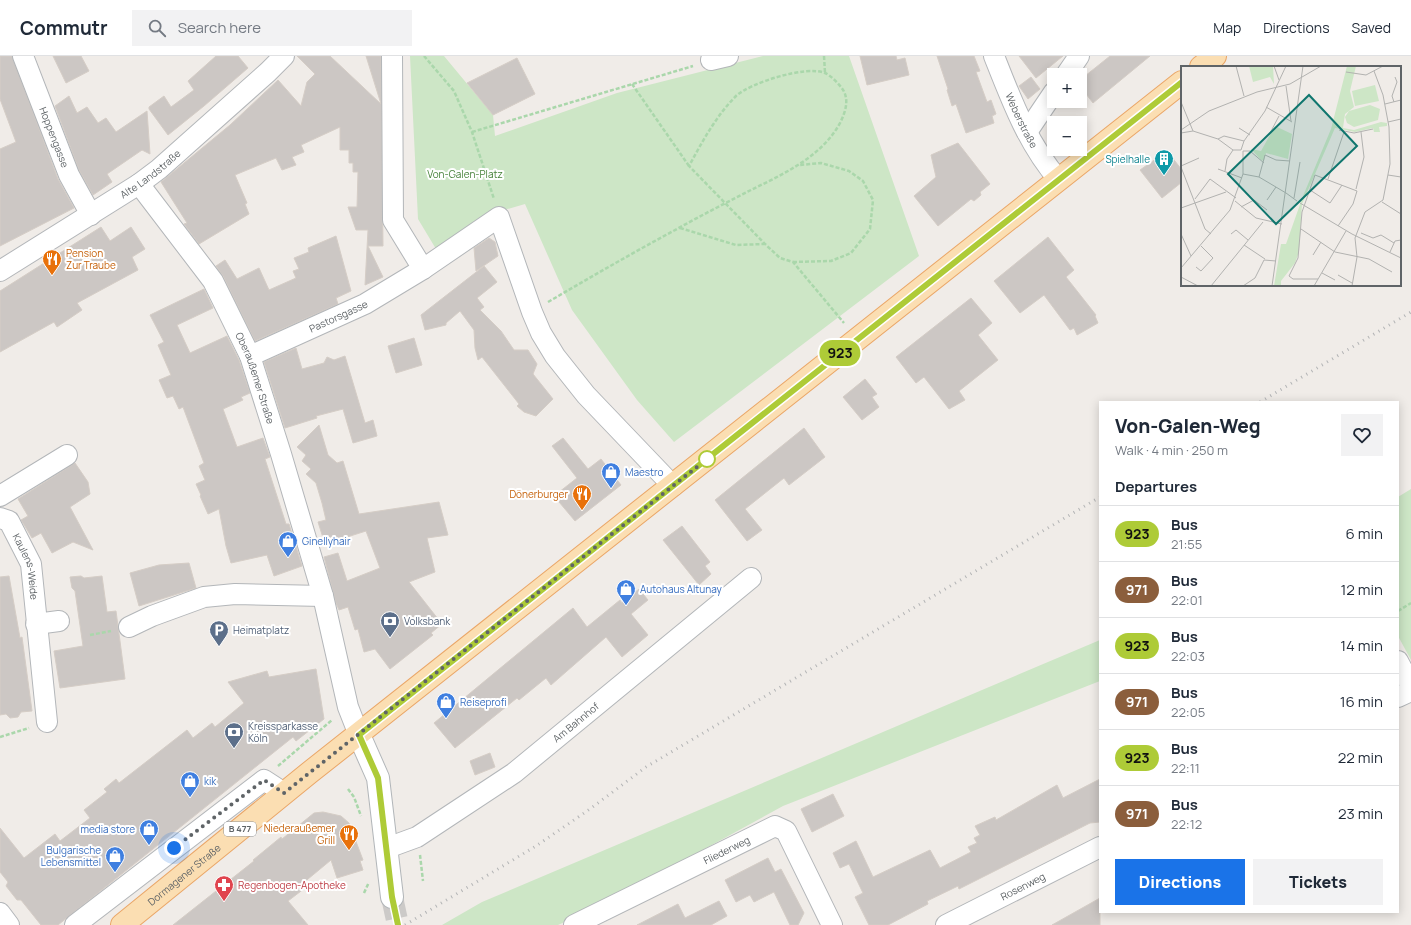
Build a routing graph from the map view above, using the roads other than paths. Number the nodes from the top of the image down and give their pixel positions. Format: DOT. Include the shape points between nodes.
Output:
graph roads {
  1 [pos="22,56"];
  2 [pos="284,56"];
  3 [pos="392,56"];
  4 [pos="994,56"];
  5 [pos="1078,56"];
  6 [pos="1215,56"];
  7 [pos="1202,66"];
  8 [pos="1070,68"];
  9 [pos="1181,83"];
  10 [pos="1047,102"];
  11 [pos="1027,132"];
  12 [pos="1059,180"];
  13 [pos="138,184"];
  14 [pos="91,215"];
  15 [pos="422,269"];
  16 [pos="0,271"];
  17 [pos="250,356"];
  18 [pos="67,455"];
  19 [pos="673,486"];
  20 [pos="0,496"];
  21 [pos="0,518"];
  22 [pos="751,578"];
  23 [pos="323,596"];
  24 [pos="59,621"];
  25 [pos="36,624"];
  26 [pos="129,627"];
  27 [pos="1399,663"];
  28 [pos="1411,686"];
  29 [pos="1411,691"];
  30 [pos="1399,697"];
  31 [pos="46,722"];
  32 [pos="359,735"];
  33 [pos="284,793"];
  34 [pos="387,848"];
  35 [pos="1099,848"];
  36 [pos="392,897"];
  37 [pos="0,913"];
  38 [pos="596,920"];
  39 [pos="9,925"];
  40 [pos="75,925"];
  41 [pos="122,925"];
  42 [pos="574,925"];
  43 [pos="832,925"];
  44 [pos="946,925"];
  1 -- 14 [label="street, Hoppengasse" via="69,175"];
  2 -- 13 [label="street, Alte Landstraße" via="159,169"];
  3 -- 15 [label="street" via="393,220"];
  4 -- 11 [label="street, Weberstraße"];
  5 -- 8 [label="street"];
  6 -- 7 [label="main road"];
  9 -- 12 [label="main road, Dormagener Straße / B 477"];
  10 -- 11 [label="street"];
  11 -- 12 [label="street, Weberstraße"];
  12 -- 19 [label="main road, Dormagener Straße / B 477"];
  13 -- 14 [label="street, Alte Landstraße"];
  13 -- 17 [label="street, Oberaußemer Straße" via="212,281"];
  14 -- 16 [label="street, Alte Landstraße"];
  15 -- 17 [label="street, Pastorsgasse" via="365,304"];
  15 -- 19 [label="street, Pastorsgasse" via="499,217 541,334 586,395"];
  17 -- 23 [label="street, Oberaußemer Straße"];
  18 -- 20 [label="street"];
  19 -- 32 [label="main road, Dormagener Straße / B 477"];
  21 -- 25 [label="street, Kaulens-Weide" via="9,521 30,564"];
  22 -- 34 [label="street, Am Bahnhof" via="514,773 417,837"];
  23 -- 26 [label="street" via="235,594 204,597"];
  23 -- 32 [label="street, Oberaußemer Straße" via="348,707"];
  24 -- 25 [label="street"];
  25 -- 31 [label="street, Kaulens-Weide"];
  27 -- 28 [label="street"];
  29 -- 30 [label="street"];
  32 -- 33 [label="main road, Dormagener Straße / B 477"];
  32 -- 34 [label="main road, Oberaußemer Straße" via="378,778"];
  33 -- 40 [label="street" via="264,780"];
  33 -- 41 [label="main road, Dormagener Straße / B 477"];
  34 -- 36 [label="main road, Oberaußemer Straße"];
  35 -- 44 [label="street, Rosenweg"];
  37 -- 39 [label="street"];
  38 -- 42 [label="street, Fliederweg"];
  38 -- 43 [label="street, Fliederweg" via="775,826 786,831"];
}
